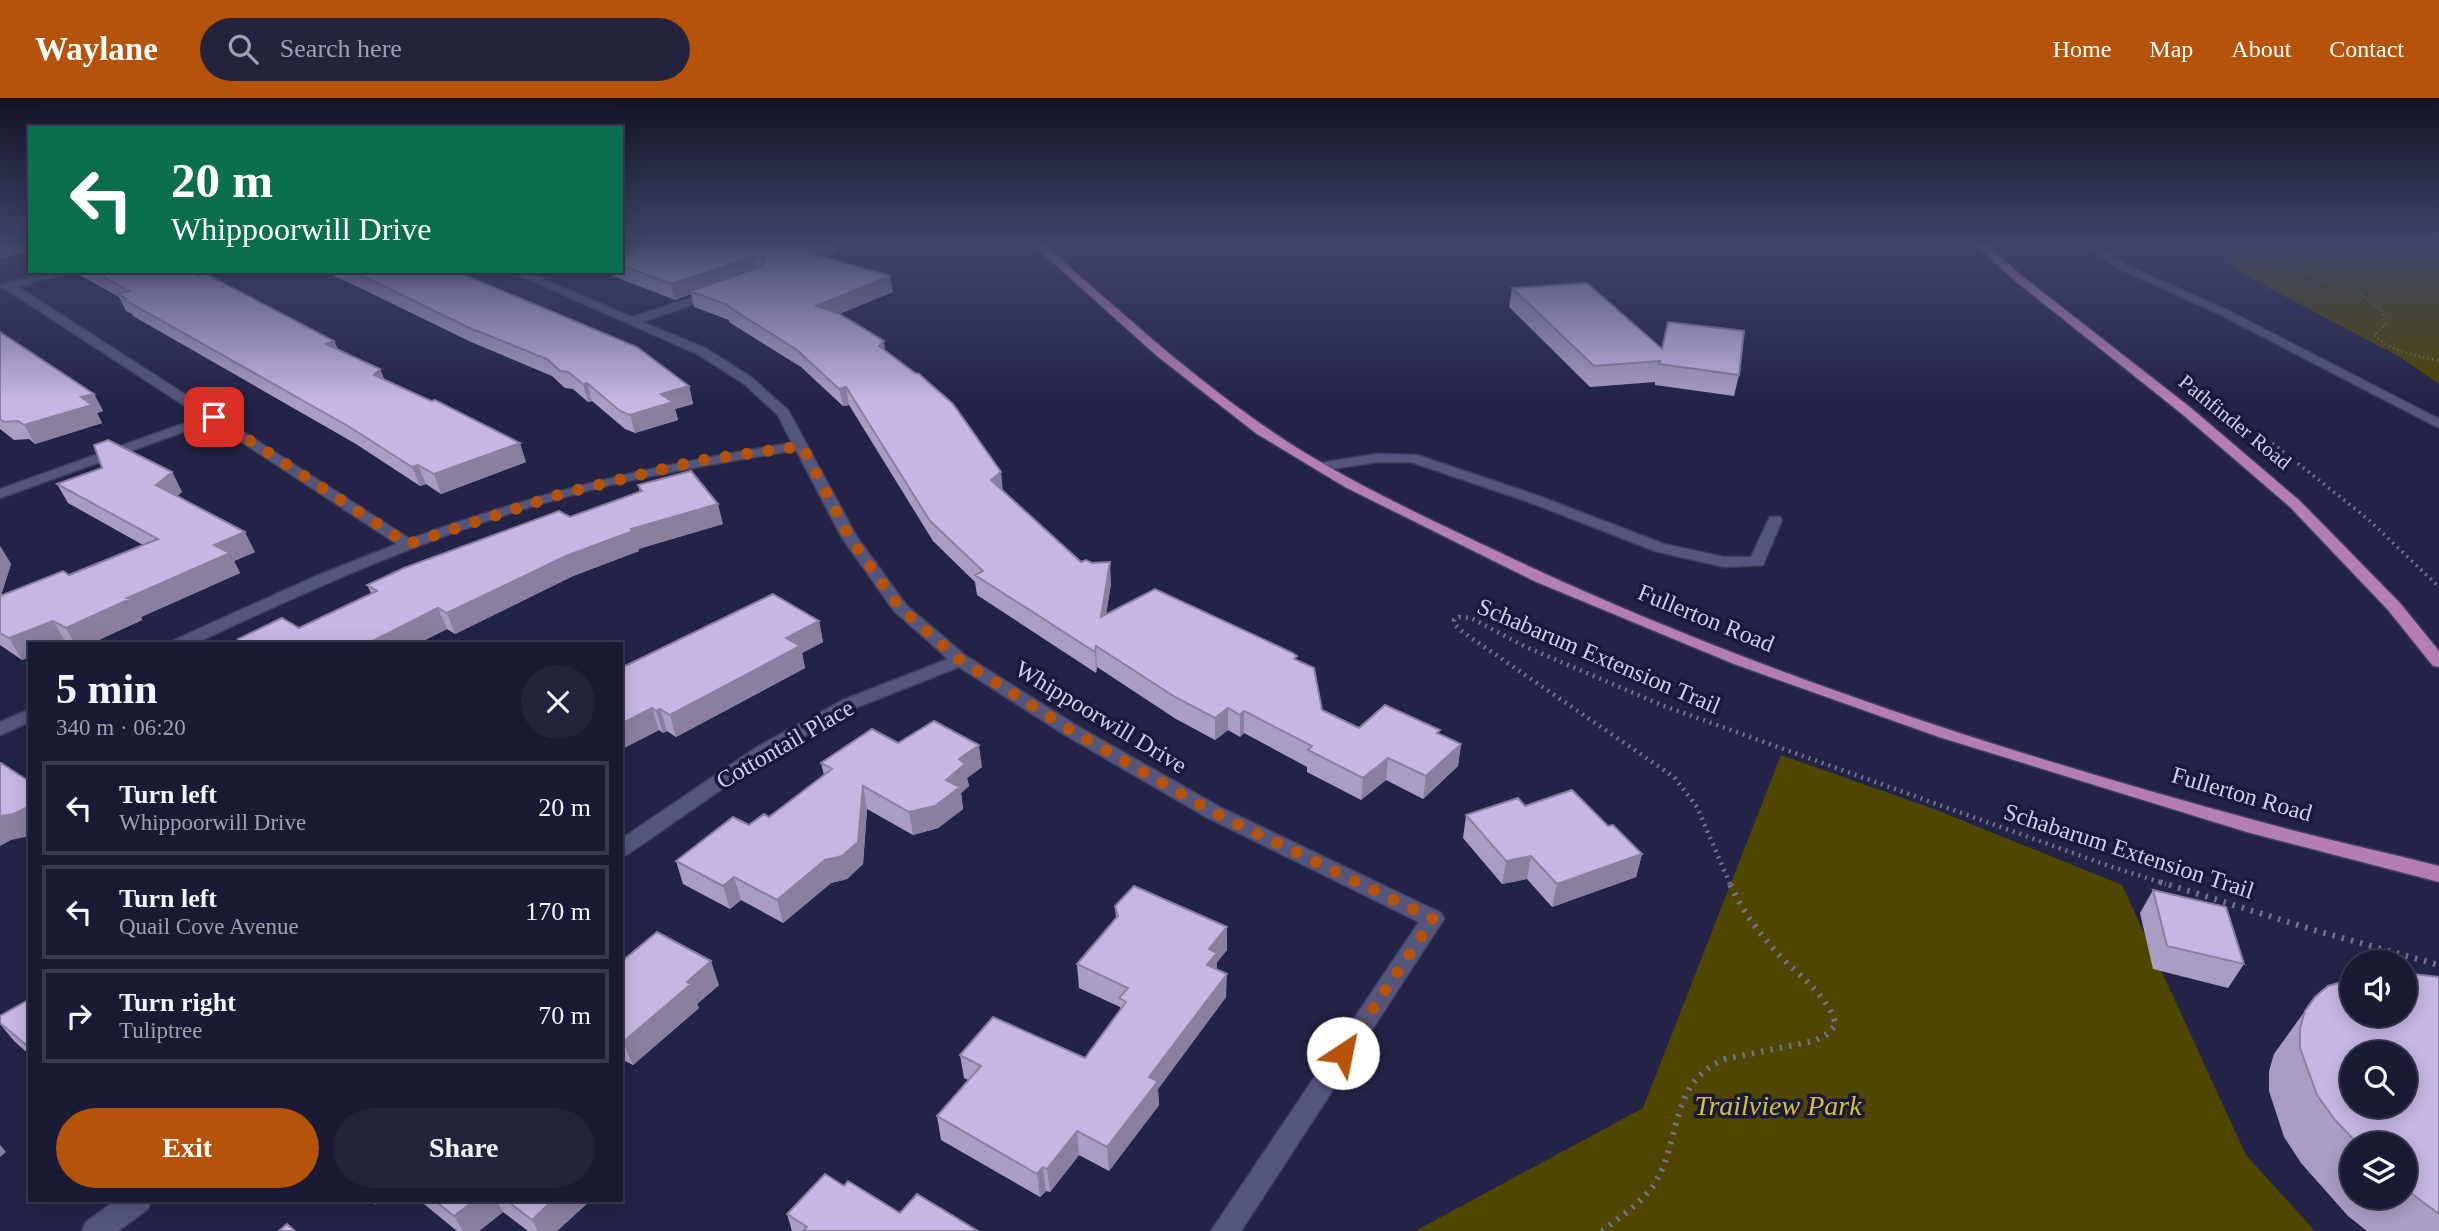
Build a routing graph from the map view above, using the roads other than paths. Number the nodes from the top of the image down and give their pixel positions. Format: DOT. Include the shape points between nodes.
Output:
graph roads {
  1 [pos="18,295"];
  2 [pos="571,295"];
  3 [pos="709,295"];
  4 [pos="1095,295"];
  5 [pos="2039,295"];
  6 [pos="2185,295"];
  7 [pos="634,321"];
  8 [pos="214,417"];
  9 [pos="2439,424"];
  10 [pos="802,446"];
  11 [pos="1320,467"];
  12 [pos="0,494"];
  13 [pos="1775,520"];
  14 [pos="408,544"];
  15 [pos="185,642"];
  16 [pos="960,660"];
  17 [pos="2439,662"];
  18 [pos="28,716"];
  19 [pos="0,729"];
  20 [pos="623,848"];
  21 [pos="2439,874"];
  22 [pos="135,1202"];
  23 [pos="96,1231"];
  24 [pos="1224,1231"];
  1 -- 8 [label="street"];
  2 -- 7 [label="street, Whippoorwill Drive"];
  3 -- 7 [label="street"];
  4 -- 11 [label="main road, Fullerton Road" via="1248,421"];
  5 -- 17 [label="main road, Pathfinder Road" via="2280,488 2381,589"];
  6 -- 9 [label="street"];
  7 -- 10 [label="street, Whippoorwill Drive" via="703,352 747,380 783,413"];
  8 -- 12 [label="street"];
  8 -- 14 [label="street"];
  10 -- 14 [label="street" via="696,461 561,494"];
  10 -- 16 [label="street, Whippoorwill Drive" via="850,538 900,608"];
  11 -- 13 [label="street" via="1412,458 1660,548 1724,562 1757,562"];
  11 -- 21 [label="main road, Fullerton Road" via="1522,571 1746,664 1961,737 2247,825"];
  14 -- 15 [label="street"];
  16 -- 20 [label="street, Cottontail Place" via="849,704 764,751"];
  16 -- 24 [label="street, Whippoorwill Drive" via="1213,812 1433,919"];
  18 -- 19 [label="street"];
  22 -- 23 [label="street"];
}
